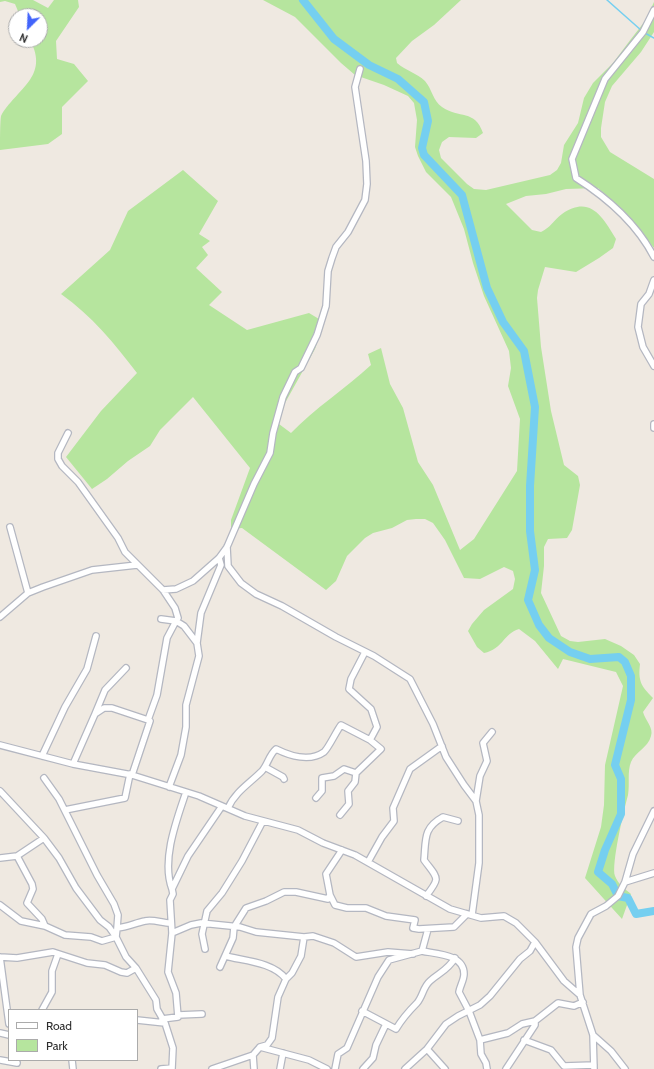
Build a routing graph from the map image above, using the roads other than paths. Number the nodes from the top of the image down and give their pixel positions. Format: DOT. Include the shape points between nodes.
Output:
graph roads {
  1 [pos="654,10"];
  2 [pos="360,69"];
  3 [pos="654,257"];
  4 [pos="654,280"];
  5 [pos="654,366"];
  6 [pos="654,424"];
  7 [pos="654,428"];
  8 [pos="68,433"];
  9 [pos="10,527"];
  10 [pos="227,547"];
  11 [pos="219,558"];
  12 [pos="137,565"];
  13 [pos="163,590"];
  14 [pos="28,593"];
  15 [pos="0,617"];
  16 [pos="161,619"];
  17 [pos="176,621"];
  18 [pos="96,636"];
  19 [pos="197,643"];
  20 [pos="365,652"];
  21 [pos="126,668"];
  22 [pos="95,714"];
  23 [pos="148,720"];
  24 [pos="492,732"];
  25 [pos="370,740"];
  26 [pos="0,745"];
  27 [pos="442,746"];
  28 [pos="42,756"];
  29 [pos="73,764"];
  30 [pos="266,767"];
  31 [pos="356,773"];
  32 [pos="131,775"];
  33 [pos="44,778"];
  34 [pos="284,780"];
  35 [pos="169,787"];
  36 [pos="0,790"];
  37 [pos="186,792"];
  38 [pos="316,798"];
  39 [pos="476,801"];
  40 [pos="225,807"];
  41 [pos="65,810"];
  42 [pos="654,811"];
  43 [pos="340,815"];
  44 [pos="263,821"];
  45 [pos="458,821"];
  46 [pos="44,838"];
  47 [pos="342,850"];
  48 [pos="17,856"];
  49 [pos="0,858"];
  50 [pos="368,862"];
  51 [pos="654,873"];
  52 [pos="625,882"];
  53 [pos="172,889"];
  54 [pos="330,895"];
  55 [pos="426,896"];
  56 [pos="0,905"];
  57 [pos="469,915"];
  58 [pos="170,922"];
  59 [pos="204,924"];
  60 [pos="45,926"];
  61 [pos="234,927"];
  62 [pos="117,928"];
  63 [pos="428,929"];
  64 [pos="172,933"];
  65 [pos="116,937"];
  66 [pos="304,937"];
  67 [pos="535,942"];
  68 [pos="205,949"];
  69 [pos="422,950"];
  70 [pos="58,954"];
  71 [pos="413,954"];
  72 [pos="225,956"];
  73 [pos="0,957"];
  74 [pos="455,958"];
  75 [pos="220,967"];
  76 [pos="136,968"];
  77 [pos="286,979"];
  78 [pos="580,996"];
  79 [pos="583,1002"];
  80 [pos="43,1009"];
  81 [pos="362,1011"];
  82 [pos="469,1011"];
  83 [pos="202,1014"];
  84 [pos="178,1015"];
  85 [pos="8,1017"];
  86 [pos="138,1020"];
  87 [pos="535,1020"];
  88 [pos="163,1021"];
  89 [pos="386,1024"];
  90 [pos="593,1035"];
  91 [pos="480,1040"];
  92 [pos="524,1040"];
  93 [pos="260,1047"];
  94 [pos="427,1049"];
  95 [pos="283,1053"];
  96 [pos="253,1055"];
  97 [pos="0,1060"];
  98 [pos="17,1064"];
  99 [pos="594,1067"];
  100 [pos="172,1068"];
  101 [pos="161,1069"];
  102 [pos="212,1069"];
  103 [pos="254,1069"];
  104 [pos="280,1069"];
  105 [pos="328,1069"];
  106 [pos="335,1069"];
  107 [pos="363,1069"];
  108 [pos="405,1069"];
  109 [pos="445,1069"];
  110 [pos="487,1069"];
  111 [pos="506,1069"];
  112 [pos="625,1069"];
  1 -- 3 [label="street" via="643,32 604,79 572,159 576,178 601,194 646,242"];
  2 -- 10 [label="street" via="355,87 366,161 365,200 348,232 336,247 328,272 326,306 317,335 283,398 270,453"];
  4 -- 5 [label="street" via="649,294 641,304 638,327 643,347"];
  6 -- 7 [label="street"];
  8 -- 12 [label="street" via="58,453 58,459 78,482 125,552"];
  9 -- 14 [label="street"];
  10 -- 11 [label="street"];
  10 -- 20 [label="street" via="228,566 241,584"];
  11 -- 13 [label="street" via="193,580 176,589"];
  11 -- 19 [label="street" via="221,565 201,613"];
  12 -- 13 [label="street"];
  12 -- 14 [label="street" via="92,570"];
  13 -- 17 [label="street" via="175,608 178,618"];
  14 -- 15 [label="street"];
  16 -- 17 [label="street"];
  17 -- 19 [label="street" via="184,626"];
  17 -- 23 [label="street" via="167,638 157,695"];
  18 -- 28 [label="street" via="87,670 65,707"];
  19 -- 35 [label="street" via="199,656 186,705 184,742"];
  20 -- 25 [label="street" via="350,678 349,689 371,709 377,727"];
  20 -- 27 [label="street" via="410,679"];
  21 -- 22 [label="street" via="105,690"];
  22 -- 23 [label="street" via="104,708 112,708"];
  22 -- 29 [label="street"];
  23 -- 32 [label="street"];
  24 -- 39 [label="street" via="483,743 487,761 480,776"];
  25 -- 30 [label="street" via="341,725 324,752 306,757 290,756 276,749"];
  25 -- 31 [label="street" via="381,749"];
  26 -- 28 [label="street"];
  27 -- 39 [label="street"];
  27 -- 50 [label="street" via="410,769 393,808 394,821"];
  28 -- 29 [label="street"];
  29 -- 32 [label="street"];
  30 -- 34 [label="street" via="283,776"];
  30 -- 40 [label="street"];
  31 -- 38 [label="street" via="344,769 334,776 322,778 322,791"];
  31 -- 43 [label="street" via="355,782 348,791 349,804"];
  32 -- 35 [label="street"];
  32 -- 41 [label="street" via="125,798"];
  33 -- 41 [label="street"];
  35 -- 37 [label="street"];
  36 -- 46 [label="street"];
  37 -- 40 [label="street"];
  37 -- 53 [label="street" via="172,841"];
  39 -- 57 [label="street" via="479,815 479,863"];
  40 -- 44 [label="street"];
  40 -- 53 [label="street" via="188,856"];
  41 -- 62 [label="street" via="114,904 118,915"];
  42 -- 52 [label="street" via="633,854"];
  44 -- 47 [label="street" via="298,830"];
  44 -- 59 [label="street" via="242,861 208,911"];
  45 -- 55 [label="street" via="443,817 427,829 424,860 437,877 437,882"];
  46 -- 48 [label="street"];
  46 -- 65 [label="street" via="76,888"];
  47 -- 50 [label="street"];
  47 -- 54 [label="street" via="326,874"];
  48 -- 49 [label="street"];
  48 -- 60 [label="street" via="32,884 33,889 27,903"];
  50 -- 55 [label="street"];
  51 -- 52 [label="street"];
  52 -- 78 [label="street" via="618,896 591,914 578,938 576,947"];
  53 -- 58 [label="street"];
  54 -- 61 [label="street" via="328,899 284,892 246,908"];
  54 -- 63 [label="street" via="335,904 347,908 366,908 386,916 414,920 413,928"];
  55 -- 57 [label="street" via="450,909"];
  56 -- 60 [label="street" via="21,921"];
  57 -- 63 [label="street" via="454,927"];
  57 -- 67 [label="street" via="481,918 504,916 516,922"];
  58 -- 62 [label="street" via="145,921 130,927"];
  58 -- 64 [label="street"];
  59 -- 61 [label="street"];
  59 -- 64 [label="street" via="191,925"];
  59 -- 68 [label="street" via="202,934"];
  60 -- 65 [label="street" via="65,935 91,937 102,941"];
  61 -- 66 [label="street"];
  61 -- 72 [label="street" via="233,938"];
  62 -- 65 [label="street"];
  63 -- 69 [label="street"];
  64 -- 84 [label="street" via="168,972 176,993"];
  65 -- 76 [label="street"];
  66 -- 71 [label="street" via="313,936 334,943 356,957 388,952"];
  66 -- 77 [label="street" via="301,956"];
  67 -- 78 [label="street" via="564,981"];
  67 -- 82 [label="street" via="490,996"];
  69 -- 71 [label="street"];
  69 -- 74 [label="street"];
  70 -- 73 [label="street" via="53,952 17,958"];
  70 -- 76 [label="street" via="105,965 121,972 127,973"];
  70 -- 80 [label="street" via="52,971 52,992"];
  71 -- 81 [label="street" via="389,960"];
  72 -- 75 [label="street"];
  72 -- 77 [label="street" via="272,968"];
  73 -- 85 [label="street"];
  74 -- 82 [label="street" via="461,963 464,973 459,992"];
  74 -- 89 [label="street" via="451,965 424,988 417,1002 396,1029"];
  76 -- 88 [label="street" via="156,1000"];
  77 -- 93 [label="street" via="278,998 272,1038 267,1045"];
  78 -- 79 [label="street"];
  79 -- 87 [label="street" via="574,1006 558,1004"];
  79 -- 90 [label="street"];
  81 -- 89 [label="street"];
  81 -- 106 [label="street" via="347,1048 338,1054"];
  82 -- 91 [label="street"];
  82 -- 94 [label="street" via="446,1024"];
  83 -- 84 [label="street"];
  84 -- 88 [label="street"];
  86 -- 88 [label="street"];
  87 -- 91 [label="street" via="522,1024 508,1033"];
  87 -- 92 [label="street" via="535,1025"];
  88 -- 100 [label="street" via="172,1048"];
  89 -- 107 [label="street" via="373,1058"];
  90 -- 99 [label="street"];
  90 -- 112 [label="street" via="611,1051"];
  91 -- 110 [label="street" via="481,1054"];
  92 -- 99 [label="street" via="550,1050 564,1066"];
  92 -- 111 [label="street"];
  93 -- 95 [label="street"];
  93 -- 96 [label="street"];
  94 -- 108 [label="street"];
  94 -- 109 [label="street"];
  95 -- 104 [label="street"];
  95 -- 105 [label="street" via="309,1060"];
  96 -- 102 [label="street"];
  96 -- 103 [label="street"];
  97 -- 98 [label="street"];
  100 -- 101 [label="street"];
}
